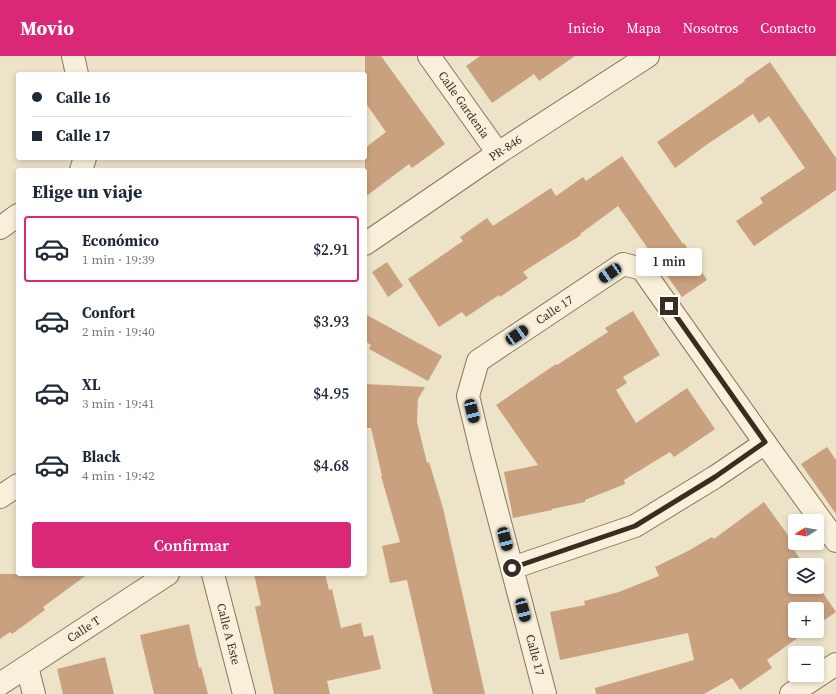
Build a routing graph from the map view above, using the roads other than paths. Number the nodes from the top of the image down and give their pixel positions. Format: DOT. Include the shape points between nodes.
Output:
graph roads {
  1 [pos="73,56"];
  2 [pos="429,56"];
  3 [pos="648,56"];
  4 [pos="77,72"];
  5 [pos="498,153"];
  6 [pos="16,216"];
  7 [pos="0,228"];
  8 [pos="367,243"];
  9 [pos="765,442"];
  10 [pos="16,486"];
  11 [pos="0,497"];
  12 [pos="836,540"];
  13 [pos="512,568"];
  14 [pos="165,576"];
  15 [pos="213,576"];
  16 [pos="836,664"];
  17 [pos="27,666"];
  18 [pos="0,684"];
  19 [pos="34,694"];
  20 [pos="244,694"];
  21 [pos="545,694"];
  22 [pos="791,694"];
  1 -- 4 [label="street"];
  2 -- 5 [label="street, Calle Gardenia"];
  3 -- 5 [label="street, PR-846 / PR-846"];
  5 -- 8 [label="street, PR-846 / PR-846"];
  6 -- 7 [label="street"];
  9 -- 12 [label="street, Calle 17"];
  9 -- 13 [label="street" via="715,477 635,526"];
  9 -- 13 [label="street, Calle 17" via="642,269 623,264 478,361 468,396"];
  10 -- 11 [label="street"];
  13 -- 21 [label="street, Calle 17"];
  14 -- 17 [label="street, Calle T"];
  15 -- 20 [label="street, Calle A Este"];
  16 -- 22 [label="street"];
  17 -- 18 [label="street, Calle T"];
  17 -- 19 [label="street"];
}
